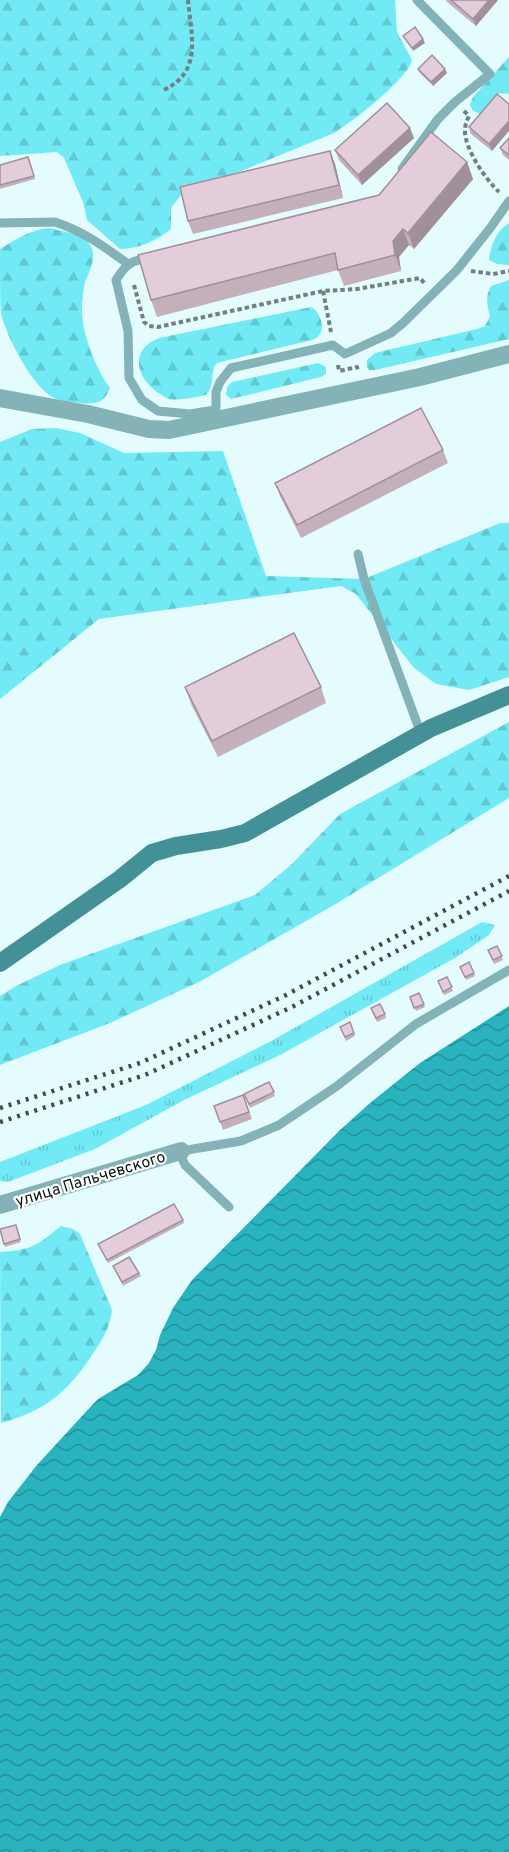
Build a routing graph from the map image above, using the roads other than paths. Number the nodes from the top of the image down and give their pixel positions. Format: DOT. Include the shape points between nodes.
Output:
graph roads {
  1 [pos="417,0"];
  2 [pos="399,172"];
  3 [pos="506,198"];
  4 [pos="0,223"];
  5 [pos="165,253"];
  6 [pos="128,264"];
  7 [pos="509,354"];
  8 [pos="0,398"];
  9 [pos="216,415"];
  10 [pos="358,554"];
  11 [pos="509,695"];
  12 [pos="421,734"];
  13 [pos="0,963"];
  14 [pos="509,970"];
  15 [pos="181,1151"];
  16 [pos="0,1205"];
  17 [pos="229,1207"];
  1 -- 2 [label="lane" via="490,74 438,119"];
  3 -- 9 [label="lane" via="491,227 457,270 391,333 345,354 333,345 231,368 216,392"];
  4 -- 6 [label="lane" via="62,224"];
  5 -- 6 [label="lane"];
  6 -- 9 [label="lane" via="116,280 128,331 129,378 142,400 158,411"];
  7 -- 9 [label="street" via="420,377"];
  8 -- 9 [label="street" via="149,429 169,430"];
  10 -- 12 [label="lane"];
  11 -- 12 [label="main road"];
  12 -- 13 [label="main road" via="245,833 152,853"];
  14 -- 15 [label="lane" via="416,1024 337,1086 279,1125 241,1141"];
  15 -- 16 [label="street, улица Пальчевского"];
  15 -- 17 [label="lane" via="185,1164"];
}
